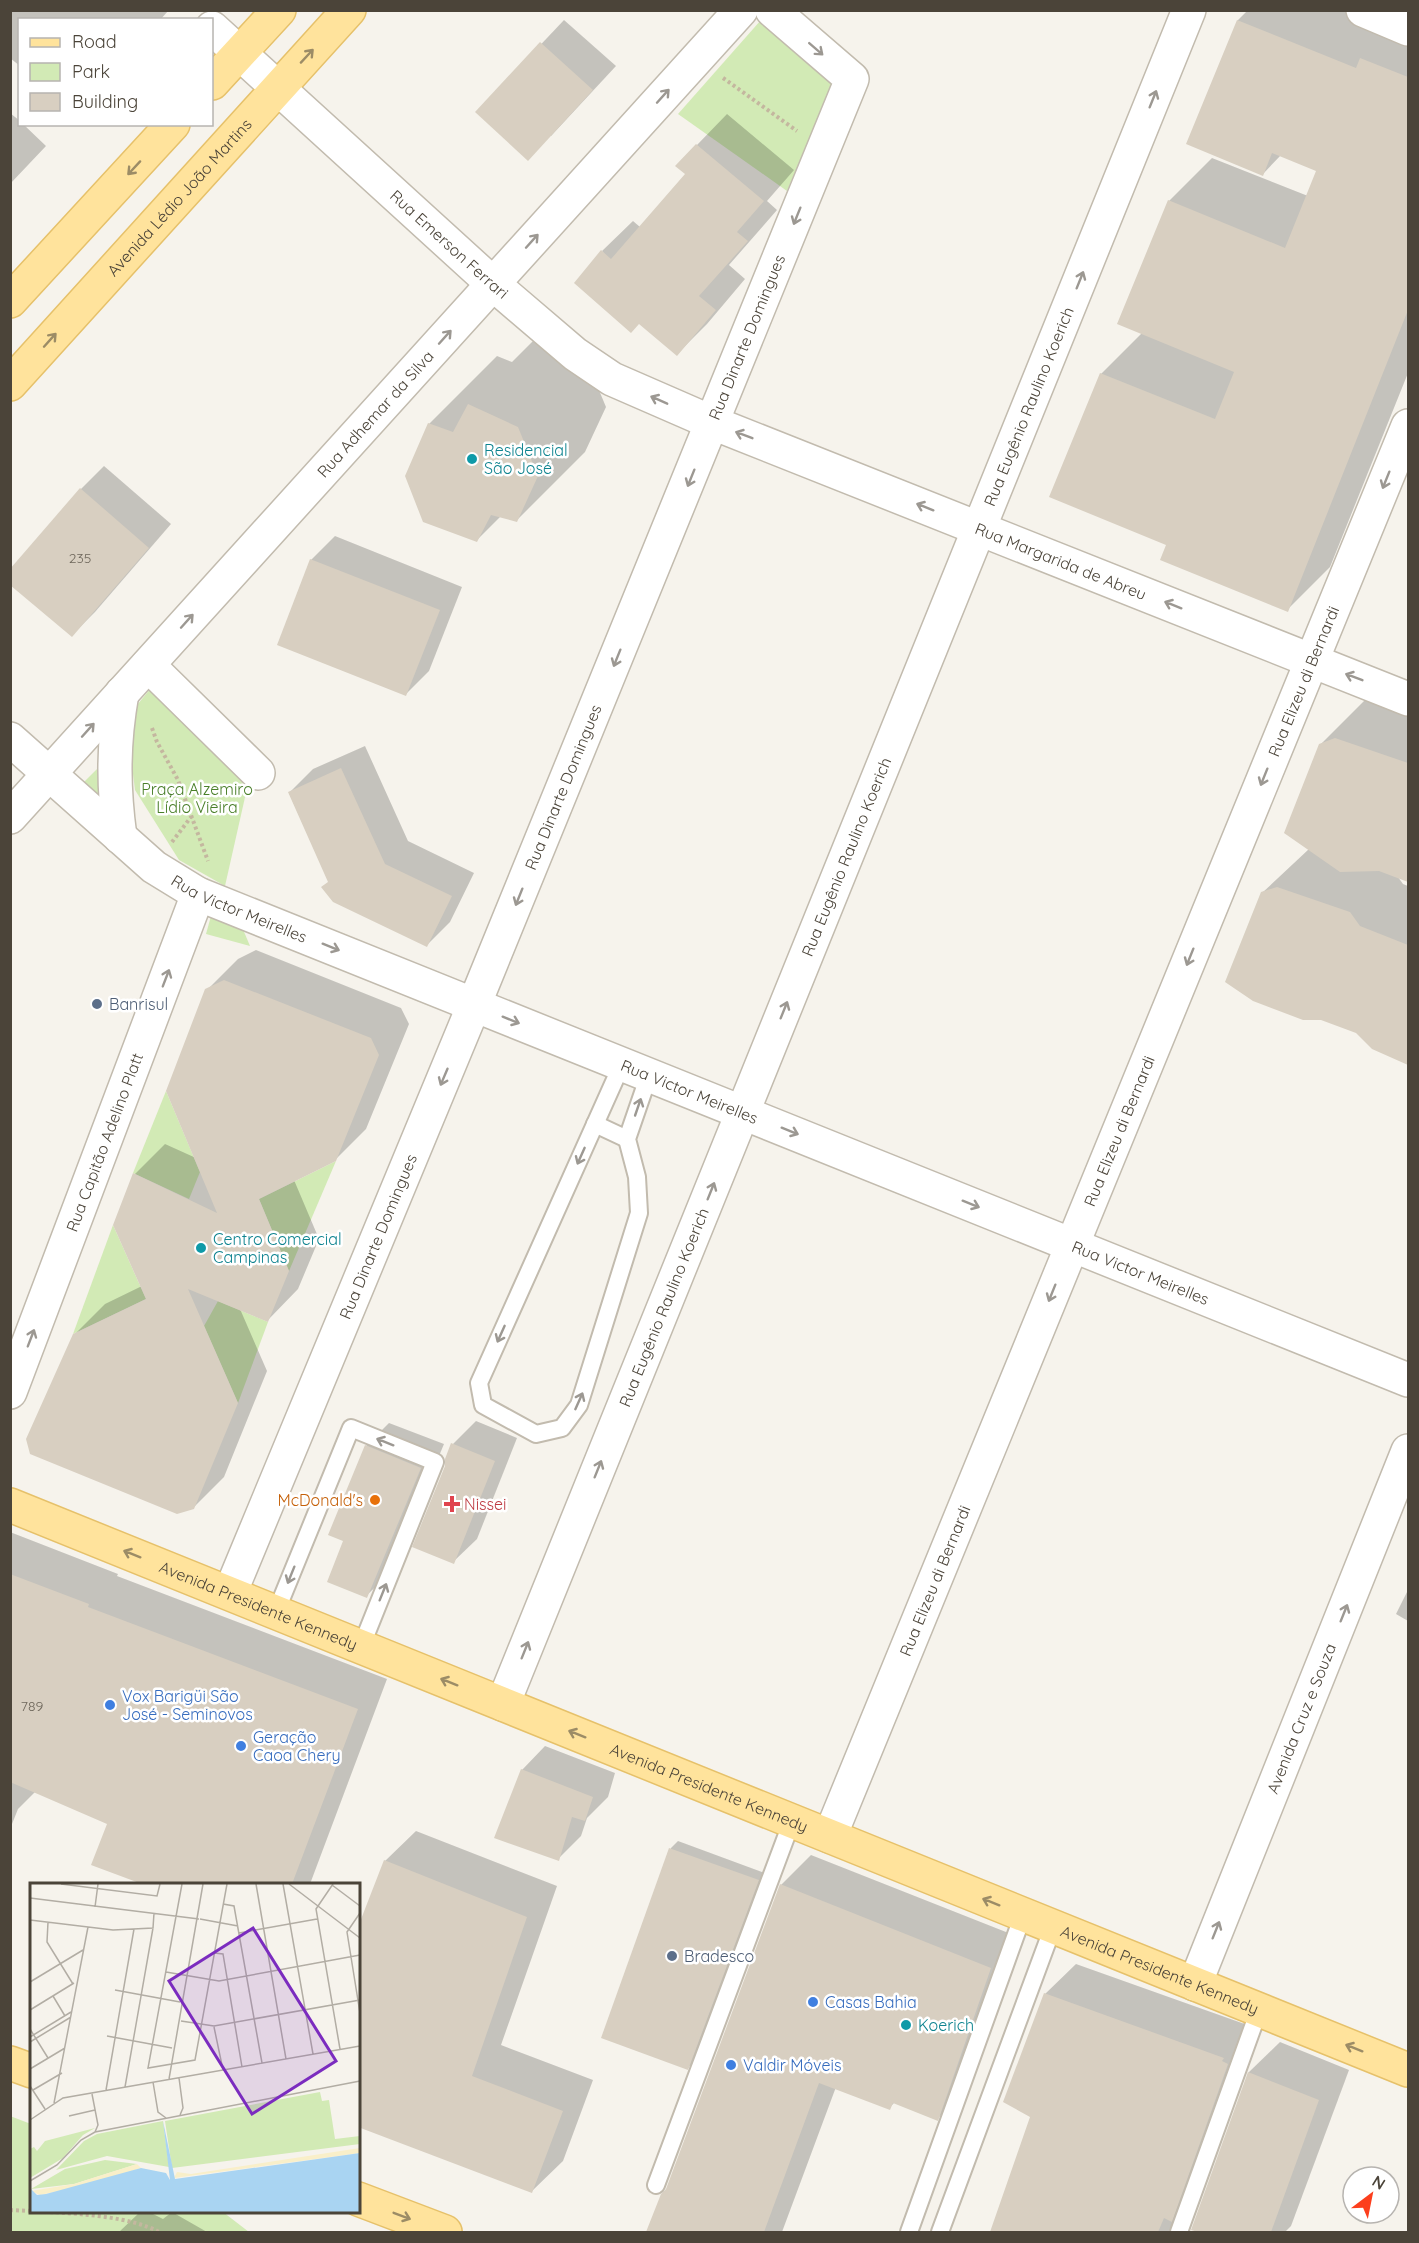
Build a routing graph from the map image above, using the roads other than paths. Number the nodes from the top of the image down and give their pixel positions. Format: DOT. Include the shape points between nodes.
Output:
graph roads {
  1 [pos="279,10"];
  2 [pos="349,10"];
  3 [pos="741,10"];
  4 [pos="772,10"];
  5 [pos="1189,10"];
  6 [pos="1363,10"];
  7 [pos="213,29"];
  8 [pos="1408,29"];
  9 [pos="239,53"];
  10 [pos="213,82"];
  11 [pos="278,88"];
  12 [pos="171,126"];
  13 [pos="493,284"];
  14 [pos="10,301"];
  15 [pos="10,384"];
  16 [pos="713,423"];
  17 [pos="1408,426"];
  18 [pos="979,529"];
  19 [pos="1312,661"];
  20 [pos="148,665"];
  21 [pos="122,693"];
  22 [pos="1408,699"];
  23 [pos="10,739"];
  24 [pos="49,773"];
  25 [pos="258,773"];
  26 [pos="10,817"];
  27 [pos="120,837"];
  28 [pos="205,880"];
  29 [pos="474,1005"];
  30 [pos="635,1070"];
  31 [pos="743,1113"];
  32 [pos="595,1124"];
  33 [pos="627,1139"];
  34 [pos="1072,1245"];
  35 [pos="1408,1380"];
  36 [pos="10,1392"];
  37 [pos="1408,1451"];
  38 [pos="10,1505"];
  39 [pos="230,1593"];
  40 [pos="276,1612"];
  41 [pos="361,1647"];
  42 [pos="503,1704"];
  43 [pos="792,1821"];
  44 [pos="830,1836"];
  45 [pos="1023,1915"];
  46 [pos="1053,1927"];
  47 [pos="1195,1984"];
  48 [pos="1259,2010"];
  49 [pos="10,2063"];
  50 [pos="30,2070"];
  51 [pos="1408,2070"];
  52 [pos="656,2184"];
  53 [pos="360,2200"];
  54 [pos="445,2232"];
  55 [pos="909,2232"];
  56 [pos="940,2232"];
  57 [pos="1179,2232"];
  1 -- 9 [label="main road"];
  11 -- 2 [label="main road, Avenida Lédio João Martins, one-way"];
  13 -- 3 [label="street, Rua Adhemar da Silva, one-way"];
  4 -- 16 [label="street, Rua Dinarte Domingues, one-way" via="852,80"];
  18 -- 5 [label="street, Rua Eugênio Raulino Koerich, one-way"];
  6 -- 8 [label="street"];
  7 -- 9 [label="street, Rua Emerson Ferrari"];
  9 -- 10 [label="main road"];
  9 -- 11 [label="street, Rua Emerson Ferrari"];
  11 -- 13 [label="street, Rua Emerson Ferrari"];
  15 -- 11 [label="main road, Avenida Lédio João Martins, one-way"];
  12 -- 14 [label="main road, one-way"];
  16 -- 13 [label="street, Rua Emerson Ferrari, one-way" via="594,368"];
  20 -- 13 [label="street, Rua Adhemar da Silva, one-way"];
  18 -- 16 [label="street, Rua Margarida de Abreu, one-way"];
  16 -- 29 [label="street, Rua Dinarte Domingues, one-way"];
  17 -- 19 [label="street, Rua Elizeu di Bernardi, one-way"];
  19 -- 18 [label="street, Rua Margarida de Abreu, one-way"];
  31 -- 18 [label="street, Rua Eugênio Raulino Koerich, one-way"];
  22 -- 19 [label="street, Rua Margarida de Abreu, one-way"];
  19 -- 34 [label="street, Rua Elizeu di Bernardi, one-way"];
  20 -- 21 [label="street, Rua Adhemar da Silva"];
  20 -- 25 [label="street"];
  24 -- 21 [label="street, Rua Adhemar da Silva, one-way"];
  21 -- 27 [label="street" via="114,759"];
  23 -- 24 [label="street, Rua Victor Meirelles"];
  24 -- 26 [label="street, Rua Adhemar da Silva"];
  24 -- 27 [label="street, Rua Victor Meirelles"];
  27 -- 28 [label="street, Rua Victor Meirelles" via="154,867"];
  28 -- 29 [label="street, Rua Victor Meirelles, one-way"];
  36 -- 28 [label="street, Rua Capitão Adelino Platt, one-way"];
  29 -- 30 [label="street, Rua Victor Meirelles, one-way"];
  29 -- 39 [label="street, Rua Dinarte Domingues, one-way"];
  30 -- 31 [label="street, Rua Victor Meirelles"];
  30 -- 32 [label="lane"];
  33 -- 30 [label="lane, one-way"];
  31 -- 34 [label="street, Rua Victor Meirelles, one-way"];
  42 -- 31 [label="street, Rua Eugênio Raulino Koerich, one-way"];
  32 -- 33 [label="lane"];
  32 -- 33 [label="lane, one-way" via="479,1383 483,1405 536,1434 562,1428 579,1405 639,1213 637,1177"];
  34 -- 35 [label="street, Rua Victor Meirelles"];
  34 -- 44 [label="street, Rua Elizeu di Bernardi, one-way"];
  47 -- 37 [label="street, Avenida Cruz e Souza, one-way"];
  39 -- 38 [label="main road, Avenida Presidente Kennedy, one-way"];
  39 -- 40 [label="main road, Avenida Presidente Kennedy"];
  40 -- 41 [label="main road, Avenida Presidente Kennedy"];
  41 -- 40 [label="lane, one-way" via="435,1462 351,1428"];
  42 -- 41 [label="main road, Avenida Presidente Kennedy, one-way"];
  43 -- 42 [label="main road, Avenida Presidente Kennedy, one-way"];
  43 -- 44 [label="main road, Avenida Presidente Kennedy"];
  43 -- 52 [label="lane"];
  45 -- 44 [label="main road, Avenida Presidente Kennedy, one-way"];
  45 -- 46 [label="main road, Avenida Presidente Kennedy"];
  45 -- 55 [label="lane"];
  46 -- 47 [label="main road, Avenida Presidente Kennedy"];
  46 -- 56 [label="lane"];
  47 -- 48 [label="main road, Avenida Presidente Kennedy"];
  51 -- 48 [label="main road, Avenida Presidente Kennedy, one-way"];
  48 -- 57 [label="lane"];
  49 -- 50 [label="main road"];
  53 -- 54 [label="main road, one-way"];
}
